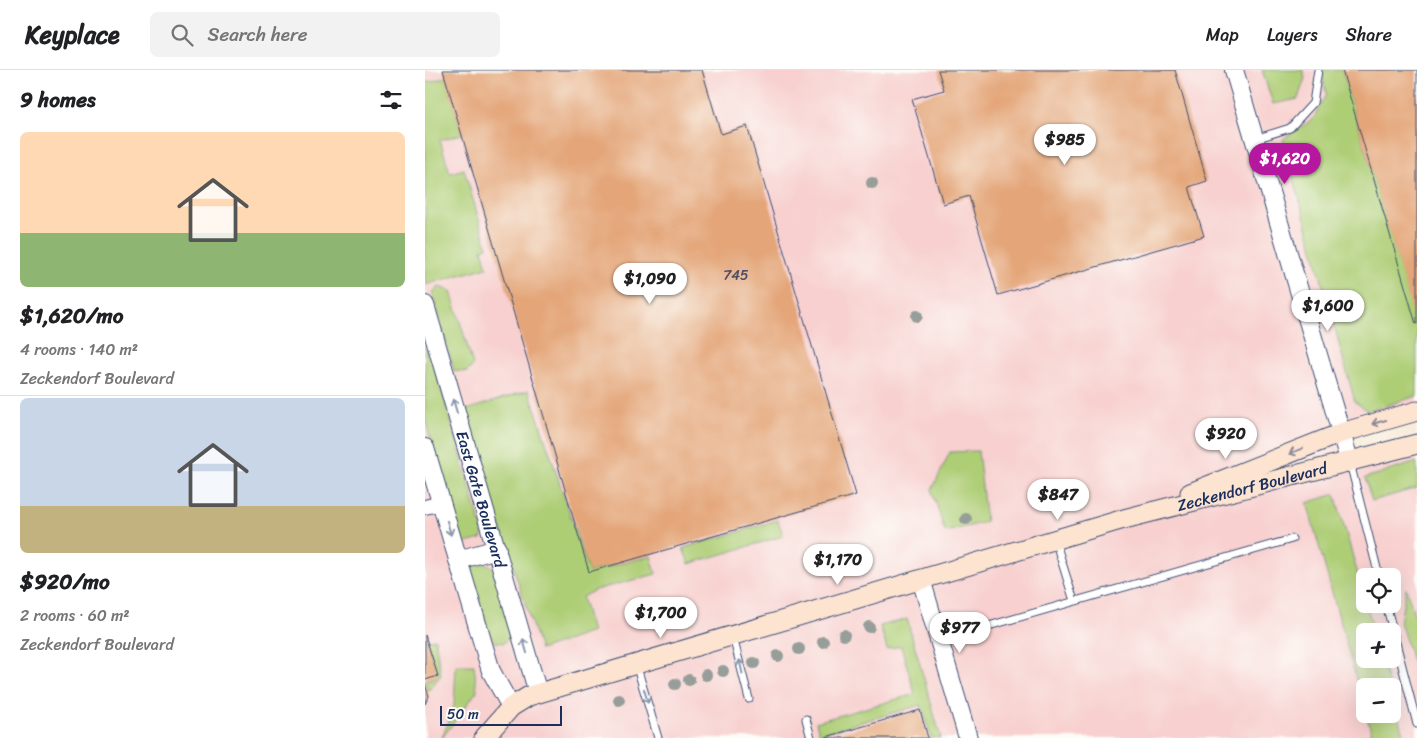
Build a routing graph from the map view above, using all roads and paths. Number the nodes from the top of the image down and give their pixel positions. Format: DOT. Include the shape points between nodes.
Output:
graph roads {
  1 [pos="1234,70"];
  2 [pos="1318,70"];
  3 [pos="1254,139"];
  4 [pos="425,305"];
  5 [pos="428,328"];
  6 [pos="1417,411"];
  7 [pos="1341,433"];
  8 [pos="1417,444"];
  9 [pos="425,448"];
  10 [pos="1350,463"];
  11 [pos="433,505"];
  12 [pos="1123,519"];
  13 [pos="1055,539"];
  14 [pos="1292,539"];
  15 [pos="497,549"];
  16 [pos="458,560"];
  17 [pos="1377,568"];
  18 [pos="921,579"];
  19 [pos="1074,602"];
  20 [pos="1388,613"];
  21 [pos="985,627"];
  22 [pos="733,635"];
  23 [pos="636,664"];
  24 [pos="538,693"];
  25 [pos="749,699"];
  26 [pos="511,707"];
  27 [pos="806,719"];
  28 [pos="1417,724"];
  29 [pos="483,738"];
  30 [pos="658,738"];
  31 [pos="811,738"];
  32 [pos="968,738"];
  1 -- 3 [label="street, Zeckendorf Boulevard"];
  2 -- 3 [label="lane" via="1313,103 1290,128"];
  3 -- 7 [label="street, Zeckendorf Boulevard"];
  4 -- 5 [label="street, East Gate Boulevard"];
  15 -- 5 [label="street, East Gate Boulevard, one-way"];
  6 -- 7 [label="main road, one-way"];
  7 -- 10 [label="street, Zeckendorf Boulevard"];
  7 -- 12 [label="main road, Zeckendorf Boulevard, one-way"];
  8 -- 10 [label="main road"];
  9 -- 11 [label="street"];
  10 -- 12 [label="main road, Zeckendorf Boulevard"];
  10 -- 17 [label="lane"];
  11 -- 16 [label="street, one-way"];
  12 -- 13 [label="main road, Zeckendorf Boulevard"];
  13 -- 18 [label="main road, Zeckendorf Boulevard"];
  13 -- 19 [label="lane"];
  14 -- 19 [label="lane"];
  15 -- 16 [label="street"];
  24 -- 15 [label="street, East Gate Boulevard, one-way"];
  16 -- 26 [label="street" via="491,671"];
  18 -- 22 [label="main road, Zeckendorf Boulevard"];
  18 -- 32 [label="street"];
  19 -- 21 [label="lane"];
  20 -- 28 [label="lane"];
  22 -- 23 [label="main road, Zeckendorf Boulevard"];
  25 -- 22 [label="lane, one-way"];
  23 -- 24 [label="main road, Zeckendorf Boulevard"];
  23 -- 30 [label="lane, one-way"];
  24 -- 26 [label="main road, Zeckendorf Boulevard"];
  26 -- 29 [label="main road, Zeckendorf Boulevard"];
  27 -- 31 [label="lane"];
}
